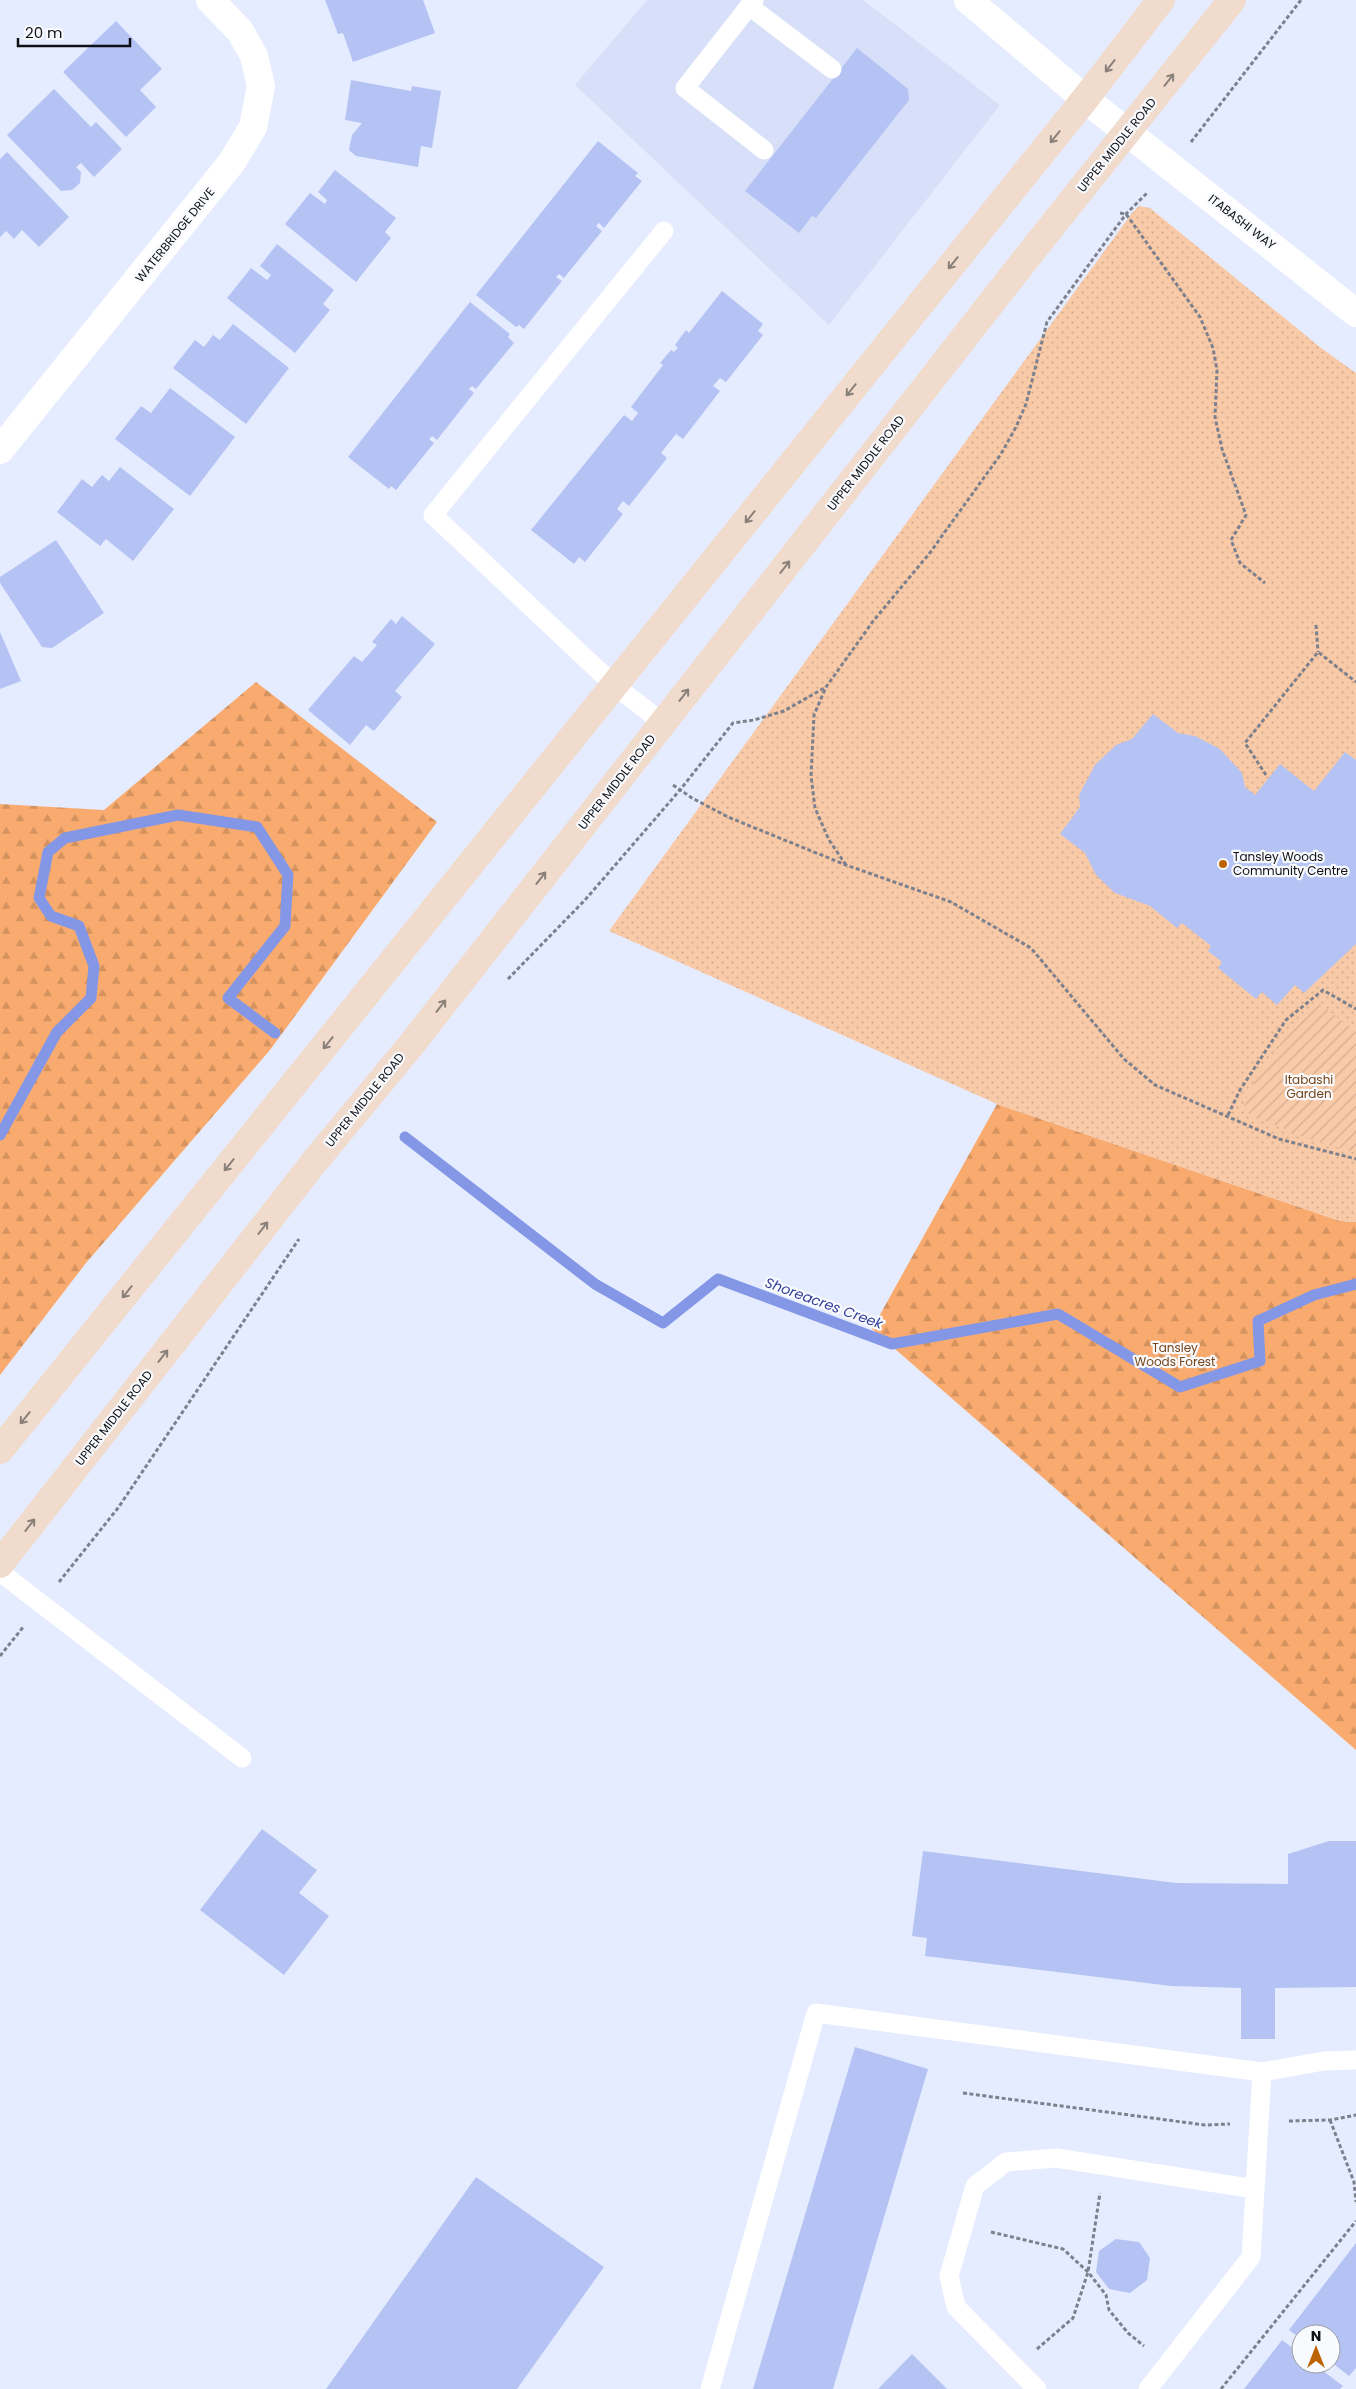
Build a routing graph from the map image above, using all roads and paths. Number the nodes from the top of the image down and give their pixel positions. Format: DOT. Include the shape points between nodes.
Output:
graph roads {
  1 [pos="210,0"];
  2 [pos="968,0"];
  3 [pos="1162,0"];
  4 [pos="1232,0"];
  5 [pos="752,3"];
  6 [pos="832,69"];
  7 [pos="1085,98"];
  8 [pos="1128,132"];
  9 [pos="764,150"];
  10 [pos="1120,212"];
  11 [pos="664,231"];
  12 [pos="1356,313"];
  13 [pos="1047,322"];
  14 [pos="0,450"];
  15 [pos="1265,583"];
  16 [pos="1316,626"];
  17 [pos="1318,652"];
  18 [pos="1356,682"];
  19 [pos="614,685"];
  20 [pos="826,686"];
  21 [pos="663,723"];
  22 [pos="1266,775"];
  23 [pos="673,785"];
  24 [pos="680,790"];
  25 [pos="846,865"];
  26 [pos="504,983"];
  27 [pos="1356,1009"];
  28 [pos="1228,1116"];
  29 [pos="1356,1159"];
  30 [pos="301,1236"];
  31 [pos="0,1450"];
  32 [pos="0,1564"];
  33 [pos="0,1572"];
  34 [pos="42,1604"];
  35 [pos="0,1656"];
  36 [pos="242,1758"];
  37 [pos="1356,2060"];
  38 [pos="1262,2072"];
  39 [pos="963,2093"];
  40 [pos="1356,2115"];
  41 [pos="1330,2120"];
  42 [pos="1259,2123"];
  43 [pos="1105,2165"];
  44 [pos="1255,2189"];
  45 [pos="1356,2202"];
  46 [pos="1356,2221"];
  47 [pos="963,2226"];
  48 [pos="1088,2272"];
  49 [pos="1167,2364"];
  50 [pos="1016,2368"];
  51 [pos="710,2389"];
  52 [pos="1037,2389"];
  53 [pos="1148,2389"];
  54 [pos="1221,2389"];
  1 -- 14 [label="street, WATERBRIDGE DRIVE" via="240,31 254,56 260,86 253,127 232,162"];
  2 -- 7 [label="street, ITABASHI WAY"];
  3 -- 7 [label="main road, one-way"];
  8 -- 4 [label="main road, UPPER MIDDLE ROAD, one-way"];
  5 -- 6 [label="lane"];
  5 -- 9 [label="lane" via="685,88"];
  7 -- 8 [label="street, ITABASHI WAY"];
  7 -- 19 [label="main road, one-way"];
  8 -- 12 [label="street, ITABASHI WAY"];
  21 -- 8 [label="main road, UPPER MIDDLE ROAD, one-way"];
  10 -- 15 [label="path" via="1126,214 1200,316 1213,348 1217,370 1215,418 1222,449 1246,515 1231,540 1240,563"];
  11 -- 19 [label="lane" via="433,515"];
  13 -- 20 [label="path" via="1026,404 1001,454 929,554 874,620"];
  16 -- 17 [label="path"];
  17 -- 18 [label="path"];
  17 -- 22 [label="path" via="1244,743"];
  19 -- 21 [label="lane"];
  19 -- 31 [label="main road, one-way"];
  20 -- 24 [label="path" via="784,711 734,723"];
  20 -- 25 [label="path" via="814,715 811,776 815,808 829,840"];
  32 -- 21 [label="main road, UPPER MIDDLE ROAD, one-way"];
  23 -- 24 [label="path"];
  24 -- 25 [label="path" via="728,817"];
  24 -- 26 [label="path" via="585,900"];
  25 -- 28 [label="path" via="951,902 1032,948 1140,1074 1155,1084"];
  27 -- 28 [label="path" via="1323,990 1286,1020 1240,1090"];
  28 -- 29 [label="path" via="1279,1139"];
  30 -- 34 [label="path" via="118,1508"];
  33 -- 34 [label="lane"];
  34 -- 35 [label="path"];
  34 -- 36 [label="lane"];
  37 -- 38 [label="lane" via="1324,2060"];
  38 -- 42 [label="lane"];
  38 -- 51 [label="lane" via="816,2012"];
  39 -- 42 [label="path" via="1205,2125"];
  40 -- 41 [label="path"];
  41 -- 42 [label="path"];
  41 -- 45 [label="path" via="1354,2182"];
  42 -- 44 [label="lane"];
  43 -- 44 [label="lane"];
  43 -- 47 [label="lane" via="1056,2158 1006,2162 975,2186"];
  43 -- 48 [label="path"];
  44 -- 49 [label="lane" via="1251,2257"];
  46 -- 54 [label="path"];
  47 -- 48 [label="path" via="1063,2249"];
  47 -- 50 [label="lane" via="949,2276 956,2307"];
  48 -- 49 [label="path" via="1106,2295 1109,2310 1128,2333"];
  48 -- 50 [label="path" via="1073,2318"];
  49 -- 53 [label="lane"];
  50 -- 52 [label="lane"];
}
